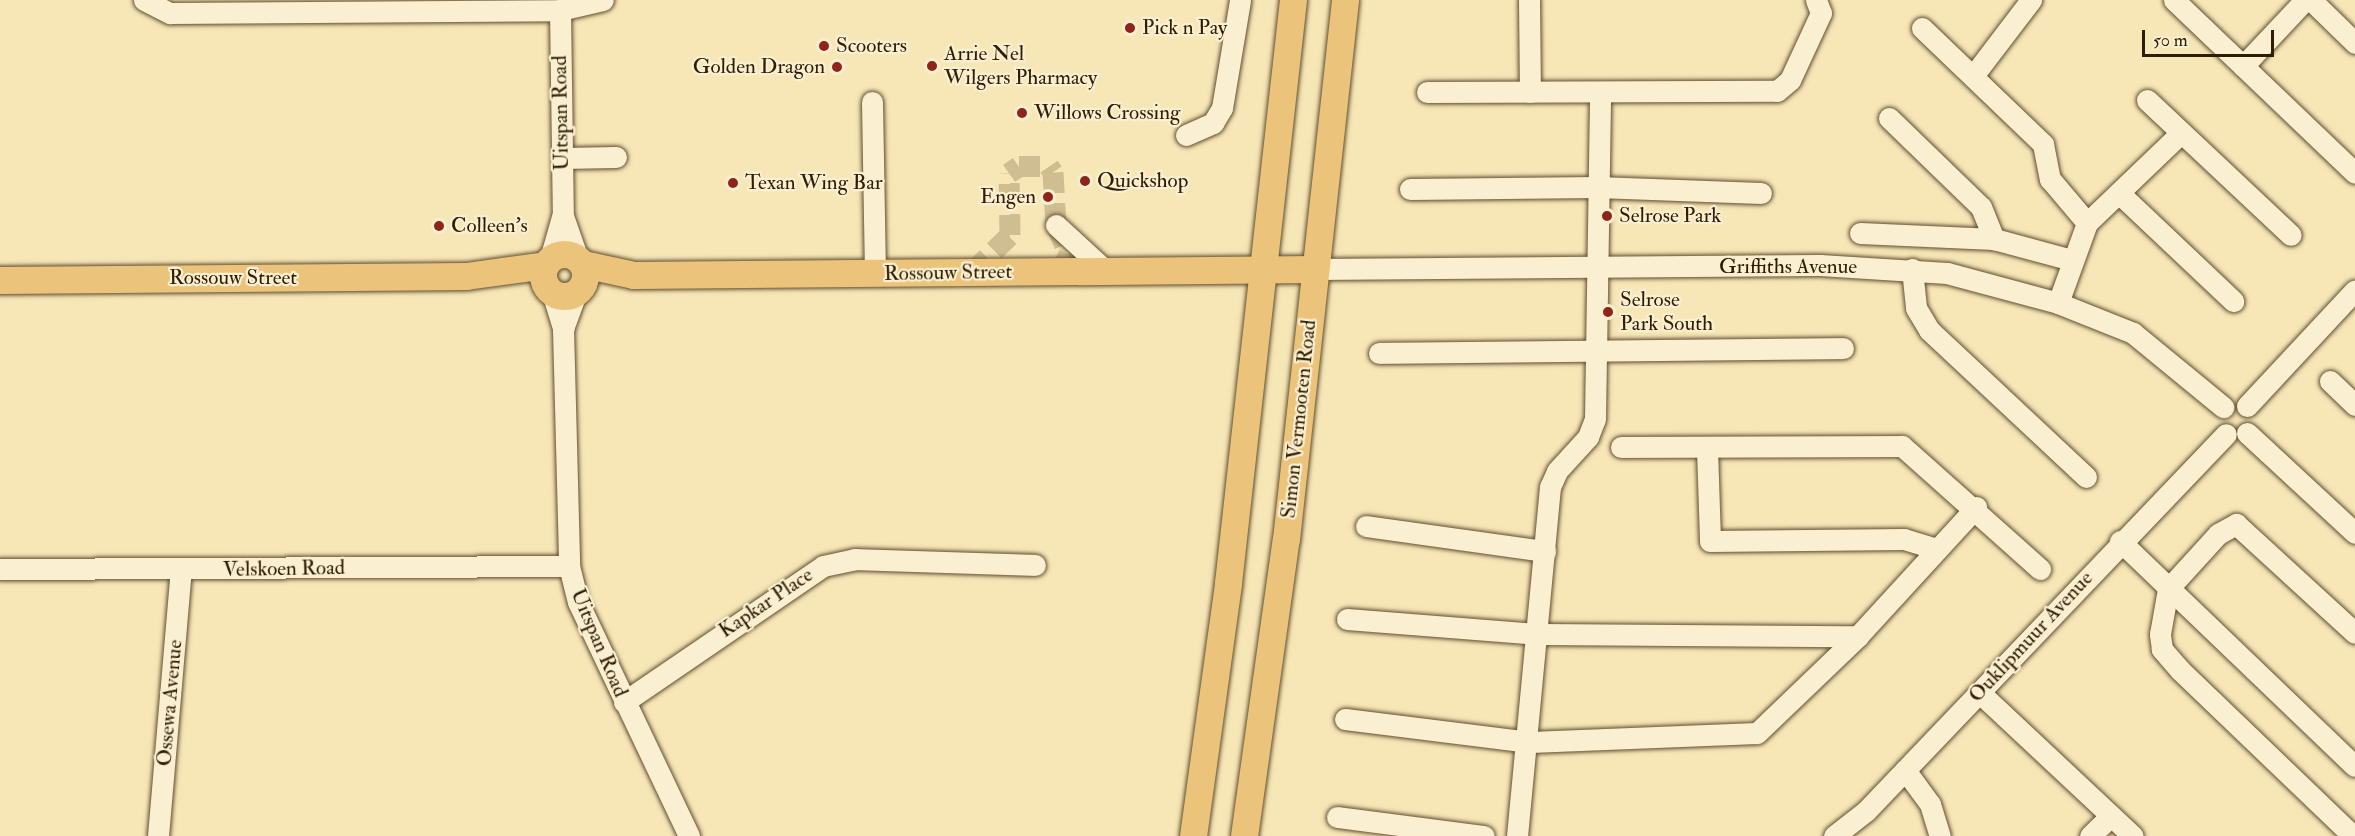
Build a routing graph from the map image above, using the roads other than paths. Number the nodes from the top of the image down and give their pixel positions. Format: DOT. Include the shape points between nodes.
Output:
graph roads {
  1 [pos="144,0"];
  2 [pos="603,0"];
  3 [pos="1240,0"];
  4 [pos="1293,0"];
  5 [pos="1345,0"];
  6 [pos="1529,0"];
  7 [pos="1816,0"];
  8 [pos="2031,0"];
  9 [pos="2174,0"];
  10 [pos="2305,0"];
  11 [pos="2311,0"];
  12 [pos="561,10"];
  13 [pos="1922,28"];
  14 [pos="2355,43"];
  15 [pos="2243,66"];
  16 [pos="1973,76"];
  17 [pos="1427,92"];
  18 [pos="1530,92"];
  19 [pos="1600,94"];
  20 [pos="2147,100"];
  21 [pos="872,102"];
  22 [pos="1890,118"];
  23 [pos="2181,133"];
  24 [pos="1186,135"];
  25 [pos="616,157"];
  26 [pos="562,158"];
  27 [pos="2355,172"];
  28 [pos="1597,187"];
  29 [pos="1410,189"];
  30 [pos="1761,193"];
  31 [pos="2120,194"];
  32 [pos="563,216"];
  33 [pos="2087,223"];
  34 [pos="1056,225"];
  35 [pos="1860,233"];
  36 [pos="2291,235"];
  37 [pos="1994,239"];
  38 [pos="2072,260"];
  39 [pos="581,261"];
  40 [pos="1262,269"];
  41 [pos="1315,269"];
  42 [pos="1912,269"];
  43 [pos="1594,270"];
  44 [pos="1107,271"];
  45 [pos="874,273"];
  46 [pos="634,275"];
  47 [pos="0,280"];
  48 [pos="558,282"];
  49 [pos="2355,290"];
  50 [pos="2233,301"];
  51 [pos="2058,303"];
  52 [pos="1843,348"];
  53 [pos="1596,350"];
  54 [pos="1379,353"];
  55 [pos="2330,381"];
  56 [pos="2355,405"];
  57 [pos="2247,406"];
  58 [pos="2223,407"];
  59 [pos="2247,433"];
  60 [pos="2226,434"];
  61 [pos="1621,447"];
  62 [pos="1707,449"];
  63 [pos="2086,477"];
  64 [pos="1976,507"];
  65 [pos="1366,526"];
  66 [pos="2355,533"];
  67 [pos="2120,541"];
  68 [pos="1937,549"];
  69 [pos="1545,551"];
  70 [pos="569,566"];
  71 [pos="1035,566"];
  72 [pos="0,569"];
  73 [pos="2040,569"];
  74 [pos="181,570"];
  75 [pos="2168,589"];
  76 [pos="1347,619"];
  77 [pos="2355,633"];
  78 [pos="1539,634"];
  79 [pos="1858,636"];
  80 [pos="1980,693"];
  81 [pos="624,702"];
  82 [pos="1345,719"];
  83 [pos="1530,742"];
  84 [pos="2355,766"];
  85 [pos="1905,770"];
  86 [pos="2111,816"];
  87 [pos="1337,817"];
  88 [pos="158,836"];
  89 [pos="689,836"];
  90 [pos="1192,836"];
  91 [pos="1244,836"];
  92 [pos="1484,836"];
  93 [pos="1517,836"];
  94 [pos="1834,836"];
  95 [pos="1940,836"];
  96 [pos="2090,836"];
  97 [pos="2133,836"];
  98 [pos="2353,836"];
  1 -- 12 [label="street" via="170,14"];
  2 -- 12 [label="street"];
  3 -- 24 [label="street" via="1222,108 1213,123"];
  4 -- 40 [label="main road"];
  5 -- 41 [label="main road, Simon Vermooten Road"];
  6 -- 18 [label="street"];
  7 -- 19 [label="street" via="1821,14 1790,80 1777,91"];
  8 -- 16 [label="street"];
  9 -- 15 [label="street"];
  10 -- 15 [label="street"];
  11 -- 14 [label="street"];
  12 -- 26 [label="street, Uitspan Road"];
  13 -- 16 [label="street"];
  15 -- 27 [label="street"];
  16 -- 33 [label="street" via="2043,144 2050,179"];
  17 -- 18 [label="street"];
  18 -- 19 [label="street"];
  19 -- 28 [label="street"];
  20 -- 23 [label="street"];
  21 -- 45 [label="street"];
  22 -- 37 [label="street" via="1981,207"];
  23 -- 31 [label="street"];
  23 -- 36 [label="street"];
  25 -- 26 [label="street"];
  26 -- 32 [label="street, Uitspan Road"];
  28 -- 29 [label="street"];
  28 -- 30 [label="street"];
  28 -- 43 [label="street"];
  31 -- 33 [label="street"];
  31 -- 50 [label="street"];
  32 -- 39 [label="street, Uitspan Road"];
  32 -- 48 [label="street, Uitspan Road"];
  33 -- 38 [label="street"];
  34 -- 44 [label="street"];
  35 -- 37 [label="street"];
  37 -- 38 [label="street"];
  38 -- 51 [label="street"];
  39 -- 46 [label="main road, Rossouw Street"];
  39 -- 48 [label="main road" via="585,282"];
  40 -- 41 [label="main road, Rossouw Street"];
  40 -- 44 [label="main road, Rossouw Street"];
  40 -- 90 [label="main road"];
  41 -- 43 [label="street, Griffiths Avenue"];
  41 -- 91 [label="main road, Simon Vermooten Road" via="1286,539"];
  42 -- 43 [label="street, Griffiths Avenue"];
  42 -- 51 [label="street, Griffiths Avenue" via="2001,285"];
  42 -- 63 [label="street" via="1916,308 1929,330"];
  43 -- 53 [label="street"];
  44 -- 45 [label="main road, Rossouw Street"];
  45 -- 46 [label="main road, Rossouw Street"];
  46 -- 48 [label="main road, Rossouw Street"];
  47 -- 48 [label="main road, Rossouw Street" via="466,276"];
  48 -- 70 [label="street, Uitspan Road" via="563,329"];
  49 -- 57 [label="street"];
  51 -- 58 [label="street, Griffiths Avenue" via="2144,339"];
  52 -- 53 [label="street"];
  53 -- 54 [label="street"];
  53 -- 69 [label="street" via="1595,419 1588,437 1557,471 1550,487"];
  55 -- 56 [label="street"];
  57 -- 58 [label="street"];
  57 -- 59 [label="street" via="2253,420"];
  58 -- 60 [label="street" via="2218,422"];
  59 -- 60 [label="street"];
  59 -- 66 [label="street"];
  60 -- 67 [label="street, Ouklipmuur Avenue"];
  61 -- 62 [label="street"];
  62 -- 64 [label="street" via="1902,446"];
  62 -- 68 [label="street" via="1710,541 1904,539"];
  64 -- 68 [label="street"];
  64 -- 73 [label="street"];
  65 -- 69 [label="street"];
  67 -- 75 [label="street"];
  67 -- 80 [label="street, Ouklipmuur Avenue"];
  68 -- 79 [label="street"];
  69 -- 78 [label="street"];
  70 -- 74 [label="street, Velskoen Road"];
  70 -- 81 [label="street, Uitspan Road" via="578,602"];
  71 -- 81 [label="street, Kapkar Place" via="855,559 823,566"];
  72 -- 74 [label="street, Velskoen Road"];
  74 -- 88 [label="street, Ossewa Avenue"];
  75 -- 77 [label="street" via="2226,527 2245,526"];
  75 -- 84 [label="street"];
  75 -- 98 [label="street" via="2162,649"];
  76 -- 78 [label="street"];
  78 -- 79 [label="street"];
  78 -- 83 [label="street"];
  79 -- 83 [label="street" via="1757,733"];
  80 -- 85 [label="street, Ouklipmuur Avenue"];
  80 -- 86 [label="street"];
  81 -- 89 [label="street, Uitspan Road"];
  82 -- 83 [label="street"];
  83 -- 93 [label="street"];
  85 -- 94 [label="street, Ouklipmuur Avenue"];
  85 -- 95 [label="street" via="1930,804"];
  86 -- 96 [label="street"];
  86 -- 97 [label="street"];
  87 -- 92 [label="street"];
}
